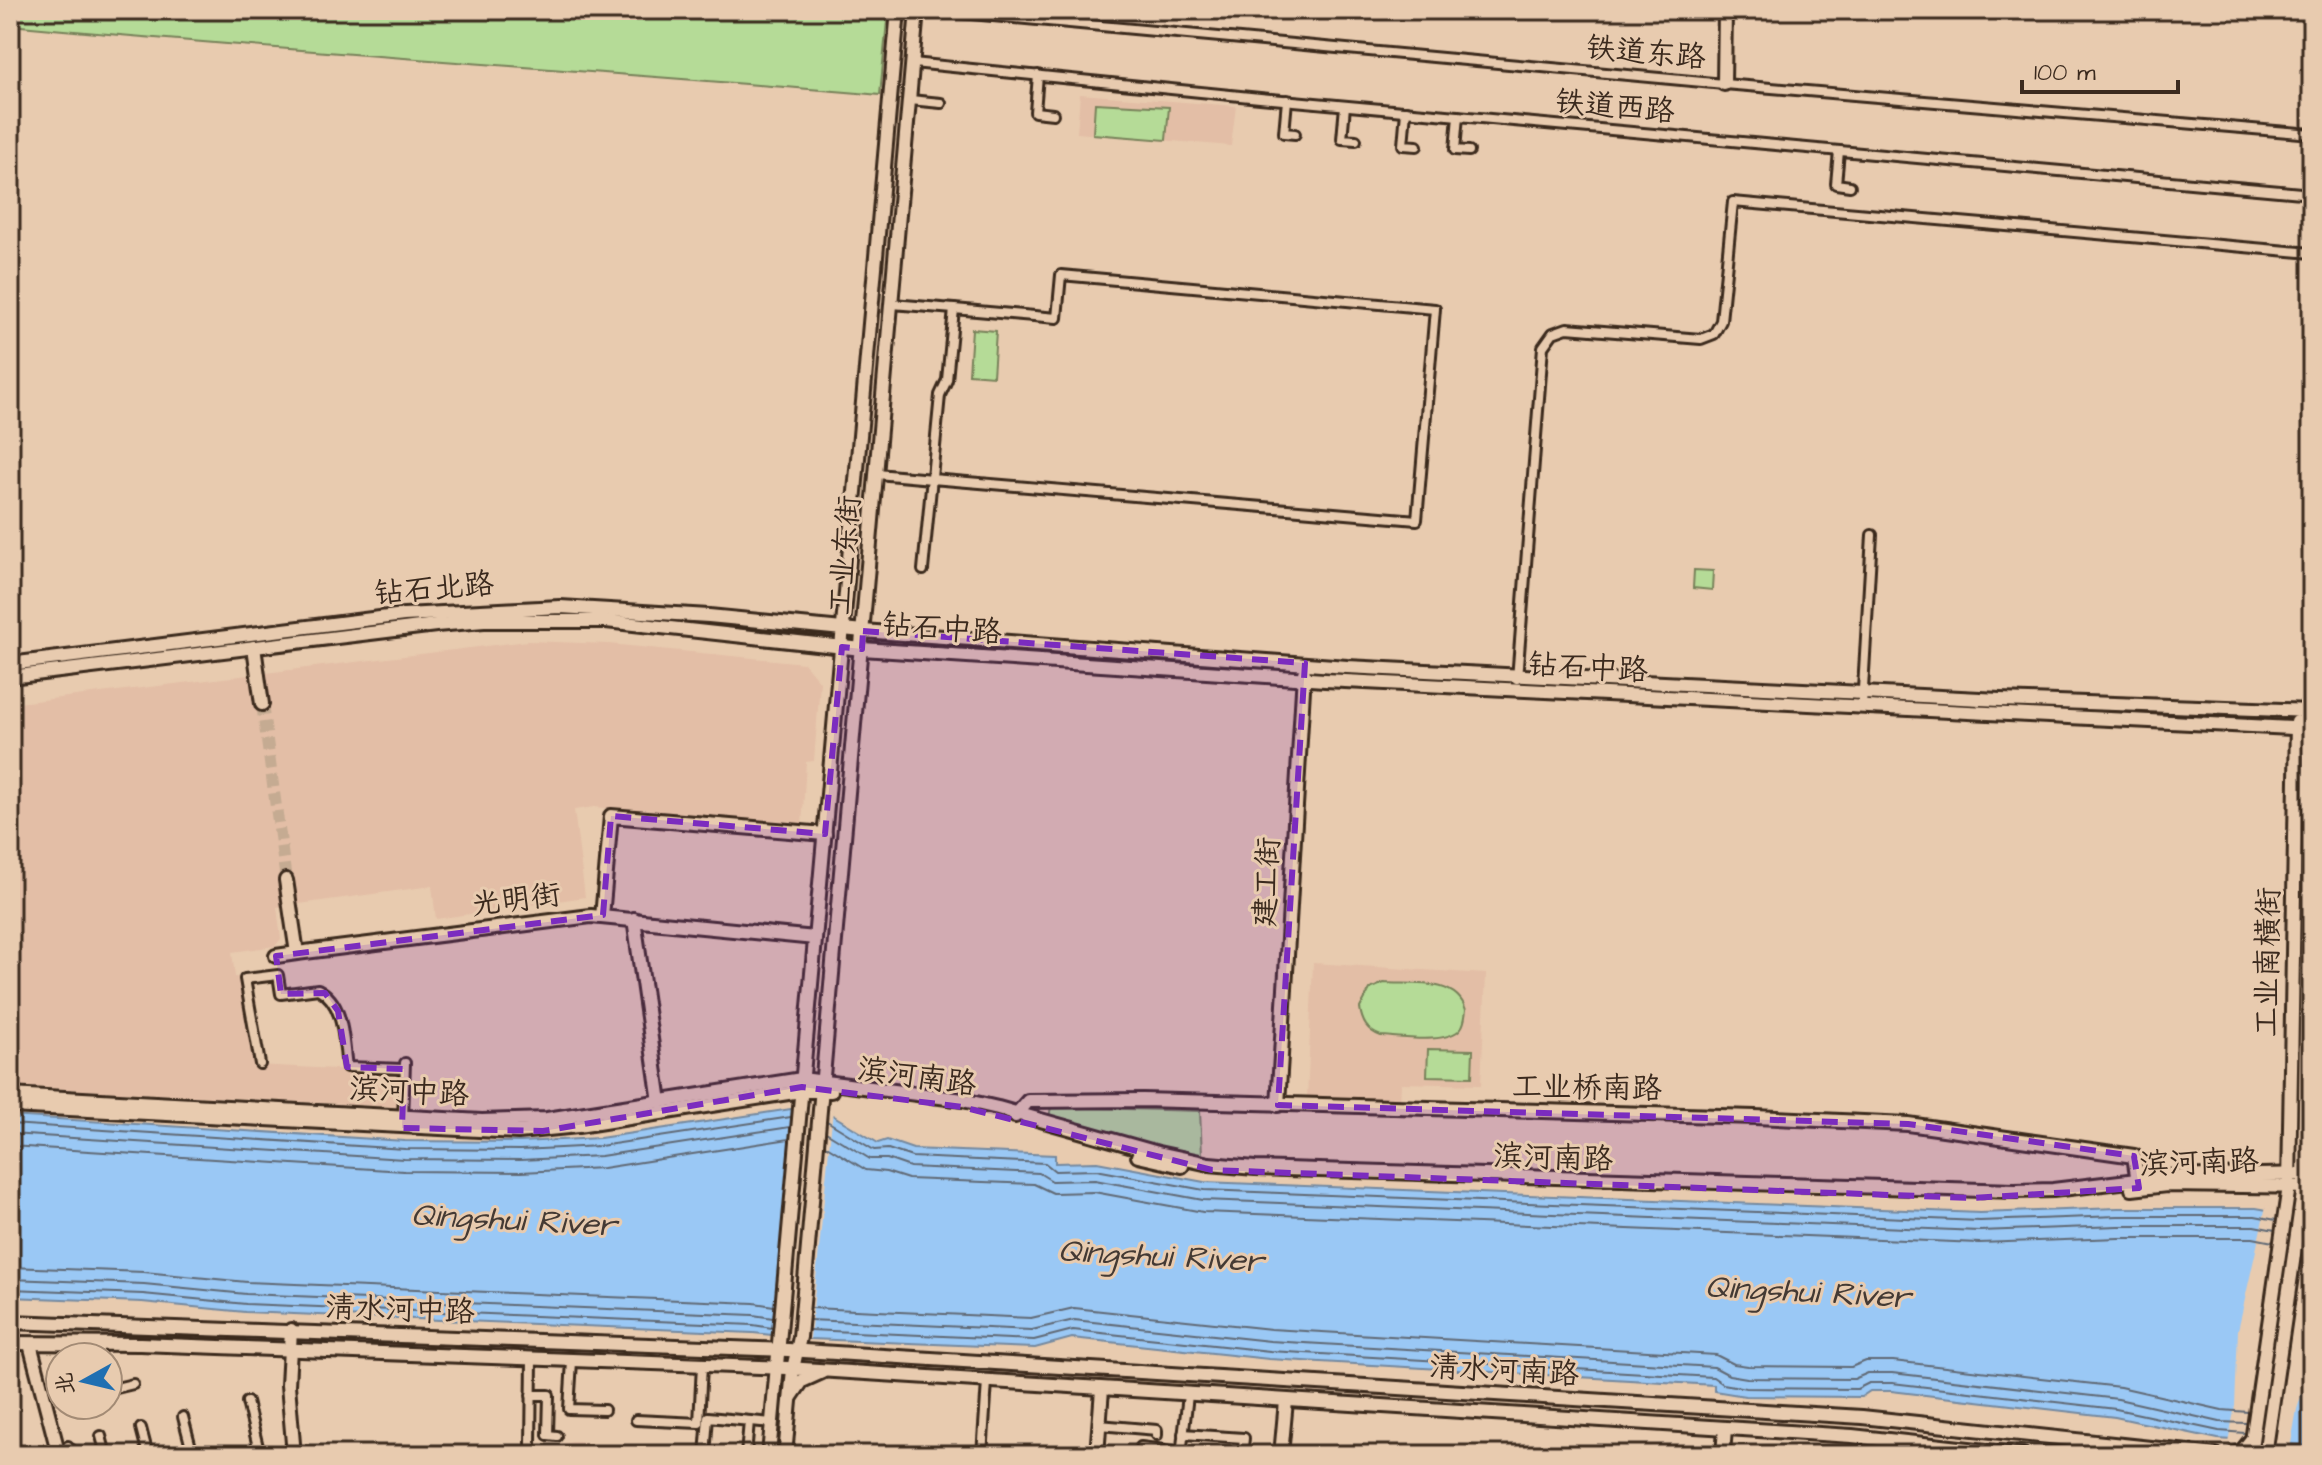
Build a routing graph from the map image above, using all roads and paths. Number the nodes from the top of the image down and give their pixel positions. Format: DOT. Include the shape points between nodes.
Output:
graph roads {
  1 [pos="898,10"];
  2 [pos="917,10"];
  3 [pos="928,10"];
  4 [pos="1725,10"];
  5 [pos="913,63"];
  6 [pos="1038,75"];
  7 [pos="1724,84"];
  8 [pos="910,100"];
  9 [pos="1287,100"];
  10 [pos="941,103"];
  11 [pos="1345,106"];
  12 [pos="1406,111"];
  13 [pos="1053,114"];
  14 [pos="1458,116"];
  15 [pos="1295,134"];
  16 [pos="2312,134"];
  17 [pos="1356,140"];
  18 [pos="1417,146"];
  19 [pos="1469,151"];
  20 [pos="1839,151"];
  21 [pos="1850,186"];
  22 [pos="2312,194"];
  23 [pos="2312,253"];
  24 [pos="892,304"];
  25 [pos="954,309"];
  26 [pos="877,474"];
  27 [pos="932,479"];
  28 [pos="1872,535"];
  29 [pos="923,570"];
  30 [pos="843,629"];
  31 [pos="863,631"];
  32 [pos="254,647"];
  33 [pos="842,647"];
  34 [pos="862,649"];
  35 [pos="1305,663"];
  36 [pos="10,664"];
  37 [pos="10,677"];
  38 [pos="1304,679"];
  39 [pos="1517,683"];
  40 [pos="1863,700"];
  41 [pos="262,704"];
  42 [pos="2306,711"];
  43 [pos="2306,729"];
  44 [pos="825,834"];
  45 [pos="286,880"];
  46 [pos="602,917"];
  47 [pos="634,919"];
  48 [pos="815,938"];
  49 [pos="297,953"];
  50 [pos="276,956"];
  51 [pos="278,975"];
  52 [pos="260,1064"];
  53 [pos="823,1086"];
  54 [pos="801,1091"];
  55 [pos="10,1095"];
  56 [pos="660,1102"];
  57 [pos="1278,1105"];
  58 [pos="10,1106"];
  59 [pos="1015,1116"];
  60 [pos="403,1122"];
  61 [pos="2289,1180"];
  62 [pos="2308,1180"];
  63 [pos="2138,1184"];
  64 [pos="10,1322"];
  65 [pos="291,1330"];
  66 [pos="780,1336"];
  67 [pos="10,1343"];
  68 [pos="30,1344"];
  69 [pos="44,1345"];
  70 [pos="794,1346"];
  71 [pos="765,1349"];
  72 [pos="124,1350"];
  73 [pos="289,1350"];
  74 [pos="532,1359"];
  75 [pos="572,1361"];
  76 [pos="702,1365"];
  77 [pos="754,1367"];
  78 [pos="786,1368"];
  79 [pos="824,1371"];
  80 [pos="987,1382"];
  81 [pos="133,1384"];
  82 [pos="124,1386"];
  83 [pos="1102,1389"];
  84 [pos="531,1395"];
  85 [pos="1188,1395"];
  86 [pos="790,1400"];
  87 [pos="773,1401"];
  88 [pos="1286,1401"];
  89 [pos="247,1402"];
  90 [pos="604,1410"];
  91 [pos="183,1417"];
  92 [pos="636,1420"];
  93 [pos="749,1421"];
  94 [pos="772,1423"];
  95 [pos="1099,1425"];
  96 [pos="141,1428"];
  97 [pos="1725,1428"];
  98 [pos="1183,1434"];
  99 [pos="1157,1435"];
  100 [pos="101,1436"];
  101 [pos="557,1436"];
  102 [pos="2252,1438"];
  103 [pos="2267,1439"];
  104 [pos="1243,1447"];
  105 [pos="66,1452"];
  106 [pos="1181,1453"];
  107 [pos="106,1455"];
  108 [pos="148,1455"];
  109 [pos="193,1455"];
  110 [pos="260,1455"];
  111 [pos="294,1455"];
  112 [pos="533,1455"];
  113 [pos="705,1455"];
  114 [pos="746,1455"];
  115 [pos="769,1455"];
  116 [pos="785,1455"];
  117 [pos="982,1455"];
  118 [pos="1097,1455"];
  119 [pos="1137,1455"];
  120 [pos="1281,1455"];
  121 [pos="1723,1455"];
  122 [pos="2023,1455"];
  123 [pos="2216,1455"];
  124 [pos="2232,1455"];
  125 [pos="2250,1455"];
  126 [pos="2265,1455"];
  127 [pos="2275,1455"];
  1 -- 30 [label="main road, 工业东街"];
  2 -- 5 [label="main road, 工业东街"];
  3 -- 7 [label="street, 铁道东路"];
  4 -- 7 [label="main road"];
  5 -- 6 [label="street, 铁道西路"];
  5 -- 8 [label="main road, 工业东街"];
  6 -- 9 [label="street, 铁道西路"];
  6 -- 13 [label="street" via="1035,112"];
  7 -- 16 [label="street, 铁道东路"];
  8 -- 10 [label="street"];
  8 -- 24 [label="main road, 工业东街"];
  9 -- 11 [label="street, 铁道西路"];
  9 -- 15 [label="street" via="1284,133"];
  11 -- 12 [label="street, 铁道西路"];
  11 -- 17 [label="street" via="1342,139"];
  12 -- 14 [label="street, 铁道西路"];
  12 -- 18 [label="street" via="1403,145"];
  14 -- 19 [label="street" via="1455,150"];
  14 -- 20 [label="street, 铁道西路"];
  20 -- 21 [label="street" via="1836,184"];
  20 -- 22 [label="street, 铁道西路"];
  23 -- 39 [label="street" via="1733,202 1721,321 1714,334 1701,339 1575,327 1559,329 1543,347"];
  24 -- 25 [label="street"];
  24 -- 26 [label="main road, 工业东街"];
  25 -- 27 [label="street"];
  25 -- 27 [label="street" via="1057,318 1061,275 1435,309 1417,520"];
  26 -- 27 [label="street"];
  26 -- 31 [label="main road, 工业东街"];
  27 -- 29 [label="street"];
  28 -- 40 [label="street"];
  30 -- 31 [label="main road, 钻石北路"];
  30 -- 33 [label="main road, 工业东街"];
  30 -- 36 [label="main road, 钻石北路" via="522,607 404,615"];
  31 -- 34 [label="main road, 工业东街"];
  31 -- 35 [label="main road, 钻石中路"];
  32 -- 33 [label="main road, 钻石北路" via="436,625 543,620 606,621"];
  32 -- 37 [label="main road, 钻石北路"];
  32 -- 41 [label="main road"];
  33 -- 34 [label="main road, 钻石北路"];
  33 -- 44 [label="main road, 工业东街"];
  34 -- 38 [label="main road, 钻石中路"];
  34 -- 53 [label="main road, 工业东街"];
  35 -- 38 [label="main road, 建工街"];
  35 -- 39 [label="main road, 钻石中路"];
  38 -- 39 [label="main road, 钻石中路"];
  38 -- 57 [label="main road, 建工街"];
  39 -- 40 [label="main road, 钻石中路"];
  40 -- 42 [label="main road, 钻石中路"];
  40 -- 43 [label="main road, 钻石中路"];
  42 -- 43 [label="main road, 工业南横街"];
  43 -- 61 [label="main road, 工业南横街"];
  43 -- 62 [label="main road, 工业南横街"];
  44 -- 46 [label="main road" via="611,816"];
  44 -- 48 [label="main road, 工业东街"];
  45 -- 49 [label="main road"];
  46 -- 47 [label="main road, 光明街"];
  46 -- 49 [label="main road, 光明街"];
  47 -- 48 [label="main road, 光明街"];
  47 -- 56 [label="main road"];
  48 -- 54 [label="main road, 工业东街"];
  49 -- 50 [label="main road, 光明街"];
  50 -- 51 [label="street"];
  51 -- 52 [label="street" via="245,979"];
  51 -- 60 [label="street" via="281,994 318,989 334,1002 347,1067 405,1066"];
  53 -- 54 [label="main road, 滨河南路"];
  53 -- 59 [label="main road, 滨河南路"];
  53 -- 70 [label="main road, 工业东街"];
  54 -- 56 [label="main road, 滨河中路"];
  54 -- 60 [label="main road, 滨河中路" via="543,1131"];
  54 -- 66 [label="main road, 工业东街"];
  55 -- 60 [label="main road, 滨河中路"];
  56 -- 60 [label="main road, 滨河中路" via="547,1119"];
  57 -- 59 [label="main road, 工业桥南路" via="1028,1101"];
  57 -- 63 [label="main road, 工业桥南路" via="1908,1124 2134,1156"];
  58 -- 60 [label="main road, 滨河中路"];
  59 -- 63 [label="main road, 滨河南路" via="1158,1153 1255,1168 2015,1191"];
  61 -- 62 [label="main road, 滨河南路"];
  61 -- 63 [label="main road, 滨河南路" via="2162,1177"];
  61 -- 102 [label="main road, 工业南横街"];
  62 -- 103 [label="main road, 工业南横街"];
  64 -- 65 [label="main road, 清水河中路"];
  65 -- 71 [label="main road, 清水河中路"];
  65 -- 73 [label="main road"];
  66 -- 71 [label="main road"];
  66 -- 78 [label="main road, 工业东街"];
  67 -- 68 [label="main road, 清水河中路"];
  68 -- 69 [label="main road, 清水河中路"];
  68 -- 105 [label="main road"];
  70 -- 71 [label="main road, 清水河中路"];
  70 -- 78 [label="main road, 工业东街"];
  70 -- 123 [label="main road, 清水河南路" via="1862,1417"];
  72 -- 73 [label="main road, 清水河中路"];
  73 -- 74 [label="main road, 清水河中路"];
  73 -- 111 [label="main road"];
  74 -- 75 [label="main road, 清水河中路"];
  74 -- 84 [label="street"];
  75 -- 76 [label="main road, 清水河中路"];
  75 -- 90 [label="street" via="569,1409"];
  76 -- 77 [label="main road, 清水河中路"];
  76 -- 92 [label="street" via="699,1423"];
  77 -- 78 [label="main road, 清水河中路"];
  77 -- 87 [label="main road" via="769,1380"];
  78 -- 79 [label="main road, 清水河南路"];
  78 -- 86 [label="main road"];
  78 -- 87 [label="main road"];
  79 -- 80 [label="main road, 清水河南路"];
  79 -- 86 [label="main road" via="802,1381"];
  80 -- 83 [label="main road, 清水河南路"];
  80 -- 117 [label="street"];
  81 -- 82 [label="street"];
  83 -- 85 [label="main road, 清水河南路"];
  83 -- 95 [label="main road"];
  84 -- 101 [label="street" via="549,1395 548,1435"];
  84 -- 112 [label="street"];
  85 -- 88 [label="main road, 清水河南路"];
  85 -- 98 [label="street"];
  86 -- 116 [label="main road"];
  87 -- 94 [label="main road"];
  88 -- 97 [label="main road, 清水河南路"];
  88 -- 120 [label="main road"];
  89 -- 110 [label="street"];
  91 -- 109 [label="street"];
  93 -- 94 [label="street"];
  93 -- 113 [label="street" via="708,1417"];
  93 -- 114 [label="street"];
  94 -- 115 [label="main road"];
  95 -- 99 [label="street" via="1157,1430"];
  95 -- 118 [label="main road"];
  96 -- 108 [label="street"];
  97 -- 121 [label="main road"];
  97 -- 122 [label="main road, 清水河南路"];
  98 -- 104 [label="street" via="1244,1438"];
  98 -- 106 [label="street"];
  100 -- 107 [label="street"];
  102 -- 124 [label="main road"];
  102 -- 125 [label="main road, 工业南横街"];
  103 -- 126 [label="main road, 工业南横街"];
  103 -- 127 [label="main road"];
  106 -- 119 [label="street" via="1141,1447"];
}
